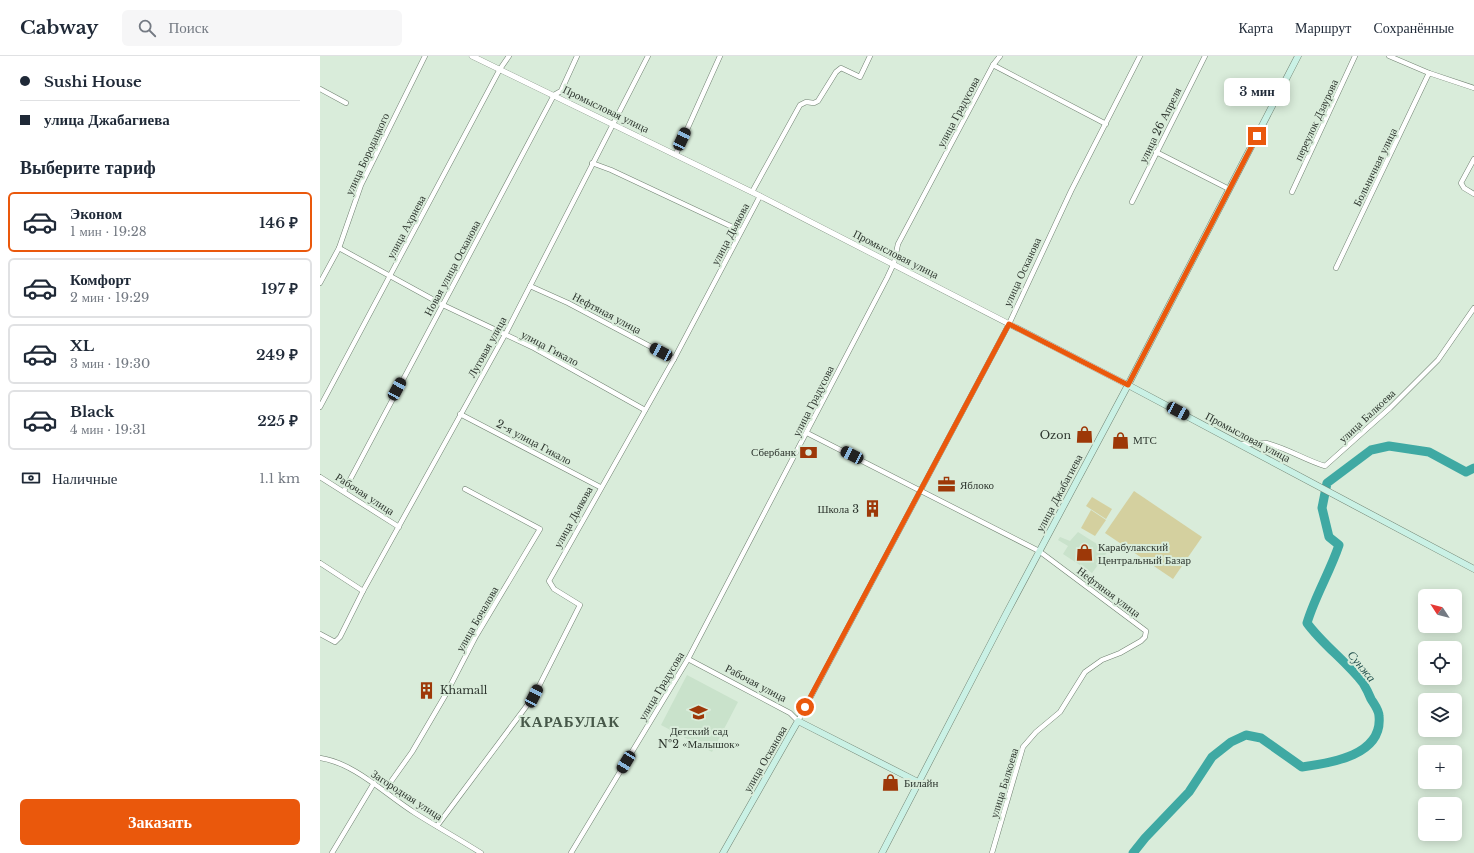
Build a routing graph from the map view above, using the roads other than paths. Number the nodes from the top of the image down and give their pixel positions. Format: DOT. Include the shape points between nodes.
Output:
graph roads {
  1 [pos="425,56"];
  2 [pos="472,56"];
  3 [pos="509,56"];
  4 [pos="577,56"];
  5 [pos="648,56"];
  6 [pos="720,56"];
  7 [pos="870,56"];
  8 [pos="1000,56"];
  9 [pos="1140,56"];
  10 [pos="1205,56"];
  11 [pos="1298,56"];
  12 [pos="1355,56"];
  13 [pos="1389,56"];
  14 [pos="993,65"];
  15 [pos="500,69"];
  16 [pos="1429,73"];
  17 [pos="1474,88"];
  18 [pos="320,89"];
  19 [pos="554,95"];
  20 [pos="346,103"];
  21 [pos="612,124"];
  22 [pos="1106,124"];
  23 [pos="1156,152"];
  24 [pos="676,154"];
  25 [pos="1474,159"];
  26 [pos="592,163"];
  27 [pos="1230,189"];
  28 [pos="752,192"];
  29 [pos="1292,192"];
  30 [pos="1474,194"];
  31 [pos="760,196"];
  32 [pos="1132,202"];
  33 [pos="741,231"];
  34 [pos="339,248"];
  35 [pos="894,263"];
  36 [pos="1336,268"];
  37 [pos="390,276"];
  38 [pos="320,283"];
  39 [pos="530,286"];
  40 [pos="443,305"];
  41 [pos="1474,308"];
  42 [pos="1009,324"];
  43 [pos="504,334"];
  44 [pos="674,359"];
  45 [pos="1128,385"];
  46 [pos="320,407"];
  47 [pos="645,410"];
  48 [pos="460,414"];
  49 [pos="807,433"];
  50 [pos="1240,444"];
  51 [pos="320,477"];
  52 [pos="600,487"];
  53 [pos="465,489"];
  54 [pos="919,490"];
  55 [pos="344,491"];
  56 [pos="398,527"];
  57 [pos="1039,551"];
  58 [pos="320,563"];
  59 [pos="1474,569"];
  60 [pos="363,591"];
  61 [pos="1146,631"];
  62 [pos="320,634"];
  63 [pos="688,659"];
  64 [pos="798,721"];
  65 [pos="320,758"];
  66 [pos="918,782"];
  67 [pos="374,783"];
  68 [pos="384,790"];
  69 [pos="437,826"];
  70 [pos="332,853"];
  71 [pos="481,853"];
  72 [pos="570,853"];
  73 [pos="723,853"];
  74 [pos="882,853"];
  75 [pos="992,853"];
  1 -- 34 [label="street, улица Бородацкого" via="361,185"];
  2 -- 15 [label="street, Промысловая улица"];
  3 -- 15 [label="street, улица Ахриева"];
  4 -- 19 [label="street, Новая улица Осканова" via="561,91"];
  5 -- 21 [label="street, Луговая улица"];
  6 -- 24 [label="street"];
  7 -- 28 [label="street, улица Дьякова" via="860,77 841,68 818,101 800,105"];
  8 -- 14 [label="street, улица Градусова"];
  9 -- 22 [label="street, улица Осканова"];
  10 -- 23 [label="street, улица 26 Апреля"];
  11 -- 27 [label="main road, улица Джабагиева"];
  12 -- 29 [label="street, переулок Дзаурова"];
  13 -- 16 [label="street"];
  14 -- 22 [label="street"];
  14 -- 35 [label="street, улица Градусова" via="898,244"];
  15 -- 19 [label="street, Промысловая улица"];
  15 -- 37 [label="street, улица Ахриева"];
  16 -- 17 [label="street"];
  16 -- 36 [label="street, Больничная улица"];
  18 -- 20 [label="street"];
  19 -- 21 [label="street, Промысловая улица"];
  19 -- 40 [label="street, Новая улица Осканова"];
  21 -- 24 [label="street, Промысловая улица"];
  21 -- 26 [label="street, Луговая улица"];
  22 -- 42 [label="street, улица Осканова" via="1071,191"];
  23 -- 27 [label="street"];
  23 -- 32 [label="street, улица 26 Апреля"];
  24 -- 28 [label="street, Промысловая улица"];
  25 -- 30 [label="street" via="1461,183"];
  26 -- 33 [label="street"];
  26 -- 39 [label="street, Луговая улица"];
  27 -- 45 [label="main road, улица Джабагиева"];
  28 -- 31 [label="street, Промысловая улица"];
  31 -- 33 [label="street, улица Дьякова"];
  31 -- 35 [label="street, Промысловая улица"];
  33 -- 44 [label="street, улица Дьякова"];
  34 -- 37 [label="street, улица Гикало"];
  34 -- 38 [label="street, улица Бородацкого"];
  35 -- 42 [label="street, Промысловая улица"];
  35 -- 49 [label="street, улица Градусова"];
  37 -- 40 [label="street, улица Гикало"];
  37 -- 46 [label="street, улица Ахриева"];
  39 -- 43 [label="street, Луговая улица"];
  39 -- 44 [label="street, Нефтяная улица" via="568,303"];
  40 -- 43 [label="street, улица Гикало"];
  40 -- 55 [label="street, Новая улица Осканова"];
  41 -- 50 [label="street, улица Балкоева" via="1438,360 1390,408 1325,466 1264,443"];
  42 -- 45 [label="street, Промысловая улица"];
  42 -- 54 [label="street, улица Осканова"];
  43 -- 47 [label="street, улица Гикало"];
  43 -- 48 [label="street, Луговая улица"];
  44 -- 47 [label="street, улица Дьякова"];
  45 -- 50 [label="main road, Промысловая улица"];
  45 -- 57 [label="main road, улица Джабагиева"];
  47 -- 52 [label="street, улица Дьякова"];
  48 -- 52 [label="street, 2-я улица Гикало"];
  48 -- 56 [label="street, Луговая улица"];
  49 -- 54 [label="street, Нефтяная улица"];
  49 -- 63 [label="street, улица Градусова"];
  50 -- 59 [label="main road, Промысловая улица"];
  51 -- 55 [label="street, Рабочая улица"];
  52 -- 69 [label="street, улица Дьякова" via="549,581 554,589 580,605 534,696"];
  53 -- 68 [label="street, улица Бочалова" via="540,529 476,636 416,745"];
  54 -- 57 [label="street, Нефтяная улица"];
  54 -- 64 [label="street, улица Осканова"];
  55 -- 56 [label="street, Рабочая улица"];
  56 -- 60 [label="street, Луговая улица"];
  57 -- 61 [label="street, Нефтяная улица"];
  57 -- 66 [label="main road, улица Джабагиева"];
  58 -- 60 [label="street"];
  60 -- 62 [label="street, Луговая улица" via="340,637 335,642"];
  61 -- 75 [label="street, улица Балкоева" via="1141,641 1102,660 1085,672 1060,712 1023,747"];
  63 -- 64 [label="street, Рабочая улица" via="790,712"];
  63 -- 72 [label="street, улица Градусова"];
  64 -- 66 [label="main road, Рабочая улица"];
  64 -- 73 [label="main road, улица Осканова"];
  65 -- 67 [label="street, Загородная улица" via="333,760"];
  66 -- 74 [label="main road, улица Джабагиева"];
  67 -- 68 [label="street, Загородная улица"];
  67 -- 70 [label="street"];
  68 -- 69 [label="street, Загородная улица"];
  69 -- 71 [label="street, Загородная улица"];
}
